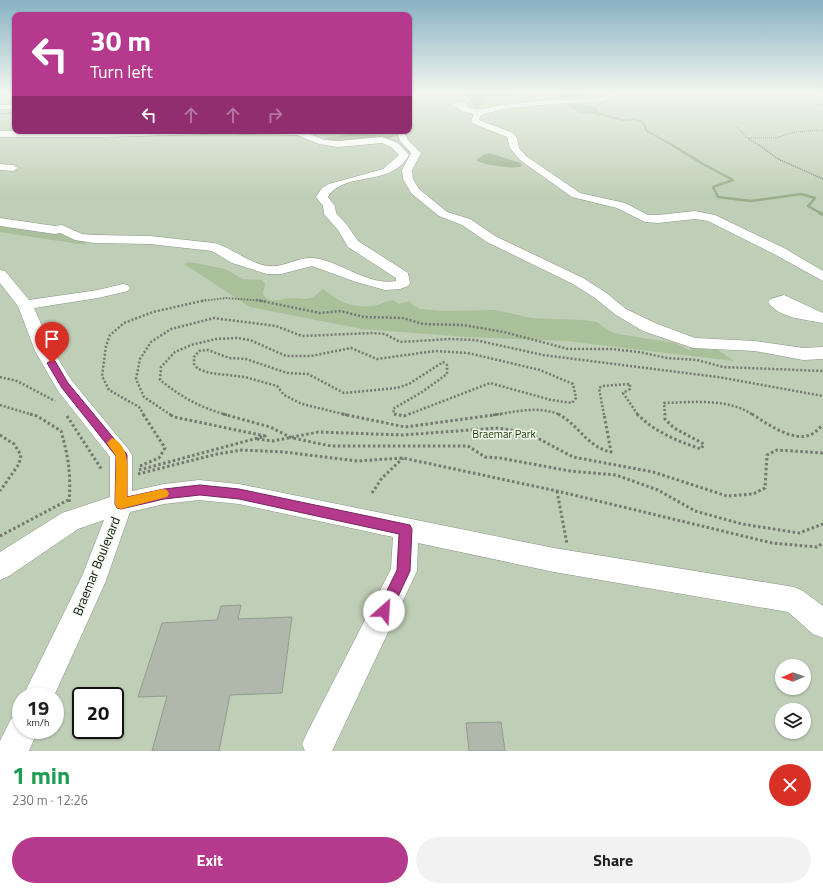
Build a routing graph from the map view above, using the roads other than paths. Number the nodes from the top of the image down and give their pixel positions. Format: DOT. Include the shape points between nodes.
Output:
graph roads {
  1 [pos="491,128"];
  2 [pos="12,129"];
  3 [pos="0,130"];
  4 [pos="0,134"];
  5 [pos="12,134"];
  6 [pos="12,134"];
  7 [pos="104,134"];
  8 [pos="303,134"];
  9 [pos="401,134"];
  10 [pos="0,167"];
  11 [pos="14,168"];
  12 [pos="0,222"];
  13 [pos="0,274"];
  14 [pos="823,277"];
  15 [pos="123,288"];
  16 [pos="25,305"];
  17 [pos="823,353"];
  18 [pos="121,504"];
  19 [pos="406,529"];
  20 [pos="0,567"];
  21 [pos="822,622"];
  22 [pos="42,687"];
  23 [pos="18,739"];
  24 [pos="318,744"];
  25 [pos="12,751"];
  1 -- 14 [label="street" via="510,135 515,148 523,158 576,195 620,205 645,218 695,215 711,218 779,251"];
  2 -- 3 [label="street"];
  4 -- 5 [label="street"];
  6 -- 7 [label="street"];
  8 -- 12 [label="street" via="322,142 338,144 382,140 389,142 404,155 390,170 347,180 322,197 329,206 330,214 344,228 353,244 403,276 403,283 397,286 384,285 311,262 285,270 269,270 236,259 223,250 214,248 150,240 94,239 79,237 62,229"];
  9 -- 17 [label="street" via="404,141 416,153 407,170 410,186 443,214 466,222 491,239 578,281 639,322 668,336 693,343 755,346 803,354"];
  10 -- 11 [label="street"];
  13 -- 16 [label="street, Braemar Boulevard"];
  15 -- 16 [label="street"];
  16 -- 18 [label="street, Braemar Boulevard" via="44,351 65,386 121,455"];
  18 -- 19 [label="street" via="164,494 200,490 239,494"];
  18 -- 20 [label="street" via="70,520"];
  18 -- 22 [label="street, Braemar Boulevard" via="92,583"];
  19 -- 21 [label="street" via="570,563 794,600"];
  19 -- 24 [label="street" via="404,571"];
  23 -- 25 [label="street"];
}
